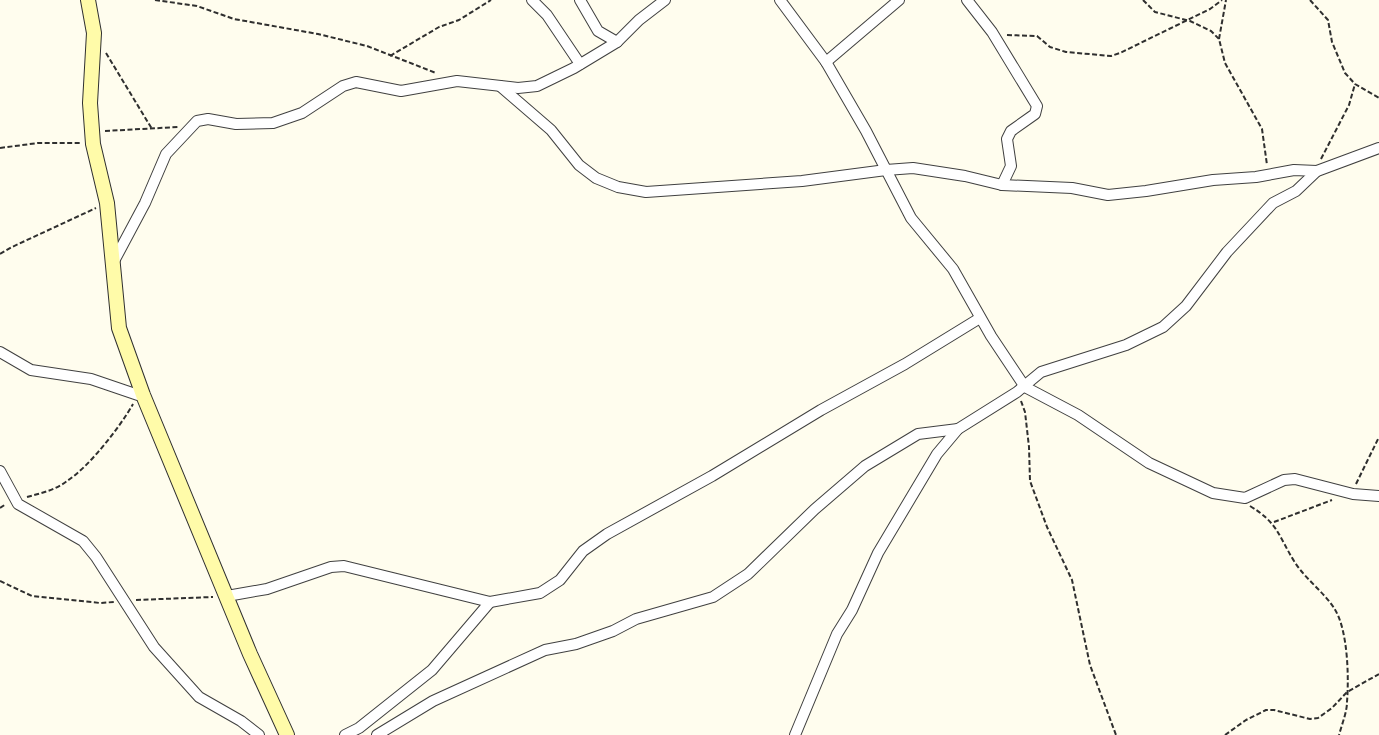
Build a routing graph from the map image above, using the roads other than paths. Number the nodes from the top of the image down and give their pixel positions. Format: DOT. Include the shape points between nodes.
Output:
graph roads {
  1 [pos="88,0"];
  2 [pos="532,0"];
  3 [pos="580,0"];
  4 [pos="665,0"];
  5 [pos="780,0"];
  6 [pos="899,0"];
  7 [pos="967,0"];
  8 [pos="617,42"];
  9 [pos="826,62"];
  10 [pos="580,64"];
  11 [pos="500,86"];
  12 [pos="1379,148"];
  13 [pos="886,170"];
  14 [pos="1317,171"];
  15 [pos="1002,185"];
  16 [pos="113,263"];
  17 [pos="980,318"];
  18 [pos="0,352"];
  19 [pos="1021,390"];
  20 [pos="140,395"];
  21 [pos="958,429"];
  22 [pos="0,470"];
  23 [pos="1379,496"];
  24 [pos="227,596"];
  25 [pos="490,602"];
  26 [pos="259,735"];
  27 [pos="287,735"];
  28 [pos="345,735"];
  29 [pos="376,735"];
  30 [pos="795,735"];
  1 -- 16 [label="street" via="94,33 90,103 93,138 107,203"];
  2 -- 10 [label="street" via="547,15"];
  3 -- 8 [label="street" via="598,30"];
  4 -- 8 [label="street"];
  5 -- 9 [label="street"];
  6 -- 9 [label="street"];
  7 -- 15 [label="street" via="992,32 1037,106 1035,114 1012,131 1007,139 1011,166"];
  8 -- 10 [label="street"];
  9 -- 13 [label="street"];
  10 -- 11 [label="street" via="538,86"];
  11 -- 13 [label="street" via="551,130 579,165 596,178 618,187 646,192 802,181"];
  11 -- 16 [label="street" via="457,81 401,91 356,82 343,86 302,113 273,123 196,121 166,154 145,203"];
  12 -- 14 [label="street"];
  13 -- 15 [label="street" via="913,168"];
  13 -- 17 [label="street" via="911,218 953,269"];
  14 -- 15 [label="street" via="1294,170 1108,195 1072,188"];
  14 -- 19 [label="street" via="1296,191 1273,203 1228,252 1186,306 1163,327 1126,346 1041,372"];
  16 -- 20 [label="street" via="120,328"];
  17 -- 19 [label="street"];
  17 -- 25 [label="street" via="607,534 583,550 560,580 540,593"];
  18 -- 20 [label="street" via="31,370 91,379"];
  19 -- 21 [label="street"];
  19 -- 23 [label="street" via="1078,415 1149,463 1213,493 1245,498 1284,480 1295,479 1350,493"];
  20 -- 24 [label="street"];
  21 -- 29 [label="street" via="918,434 865,466 748,574 713,597 636,619 576,644 545,650 432,701"];
  21 -- 30 [label="street" via="937,454 878,553 852,610 837,634"];
  22 -- 26 [label="street" via="10,502 83,541 154,647 199,697"];
  24 -- 25 [label="street" via="267,589 331,567 344,566"];
  24 -- 27 [label="street"];
  25 -- 28 [label="street" via="432,670 359,728"];
}
